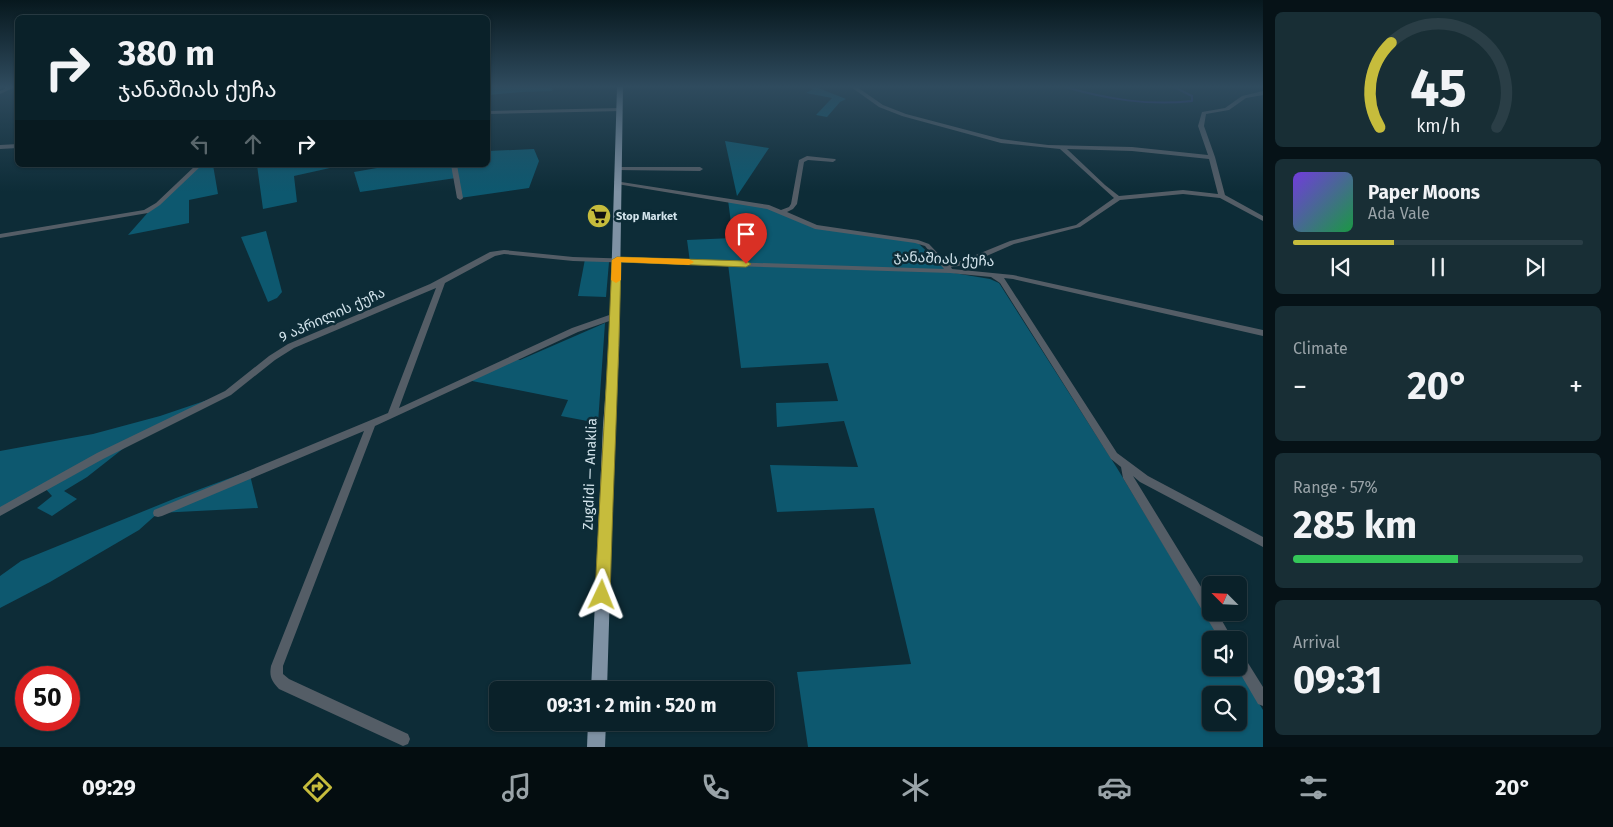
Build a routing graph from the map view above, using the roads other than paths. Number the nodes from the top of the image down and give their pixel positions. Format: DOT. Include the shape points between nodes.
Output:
graph roads {
  1 [pos="620,122"];
  2 [pos="925,122"];
  3 [pos="1202,122"];
  4 [pos="0,146"];
  5 [pos="15,146"];
  6 [pos="1061,147"];
  7 [pos="1212,157"];
  8 [pos="833,160"];
  9 [pos="197,167"];
  10 [pos="454,167"];
  11 [pos="618,169"];
  12 [pos="700,169"];
  13 [pos="617,182"];
  14 [pos="1222,196"];
  15 [pos="460,198"];
  16 [pos="1118,198"];
  17 [pos="782,212"];
  18 [pos="1263,219"];
  19 [pos="0,236"];
  20 [pos="617,260"];
  21 [pos="948,268"];
  22 [pos="994,276"];
  23 [pos="442,281"];
  24 [pos="615,316"];
  25 [pos="1263,333"];
  26 [pos="392,415"];
  27 [pos="371,424"];
  28 [pos="1126,467"];
  29 [pos="0,512"];
  30 [pos="158,514"];
  31 [pos="1263,542"];
  32 [pos="1222,631"];
  33 [pos="1247,672"];
  34 [pos="599,681"];
  35 [pos="1263,699"];
  36 [pos="597,731"];
  37 [pos="403,739"];
  38 [pos="596,747"];
  1 -- 11 [label="main road, Zugdidi — Anaklia"];
  2 -- 6 [label="street" via="980,137"];
  3 -- 7 [label="street"];
  4 -- 5 [label="street"];
  6 -- 7 [label="street" via="1132,149"];
  6 -- 16 [label="street"];
  7 -- 14 [label="street"];
  8 -- 17 [label="street" via="807,158 801,161 794,204"];
  9 -- 19 [label="street" via="146,212"];
  10 -- 15 [label="street"];
  11 -- 12 [label="street"];
  11 -- 13 [label="main road, Zugdidi — Anaklia"];
  13 -- 17 [label="street" via="769,207"];
  13 -- 20 [label="main road, Zugdidi — Anaklia"];
  14 -- 16 [label="street" via="1183,192"];
  14 -- 18 [label="street"];
  16 -- 21 [label="street" via="1078,226 1012,242"];
  17 -- 21 [label="street" via="815,227 927,244"];
  20 -- 21 [label="street, ჯანაშიას ქუჩა"];
  20 -- 23 [label="street, 9 აპრილის ქუჩა" via="504,252 492,254"];
  20 -- 24 [label="main road, Zugdidi — Anaklia"];
  21 -- 22 [label="street, ჯანაშიას ქუჩა"];
  22 -- 25 [label="street, ჯანაშიას ქუჩა" via="1013,277"];
  22 -- 28 [label="street" via="1003,281 1114,456"];
  23 -- 26 [label="street"];
  23 -- 29 [label="street, 9 აპრილის ქუჩა" via="291,346 228,393 100,456"];
  24 -- 26 [label="street" via="548,342"];
  24 -- 34 [label="main road, Zugdidi — Anaklia"];
  26 -- 27 [label="street"];
  27 -- 30 [label="street"];
  27 -- 37 [label="street" via="277,666 276,676 284,684"];
  28 -- 31 [label="street"];
  28 -- 32 [label="street" via="1127,475"];
  33 -- 35 [label="street"];
  36 -- 38 [label="main road"];
}
